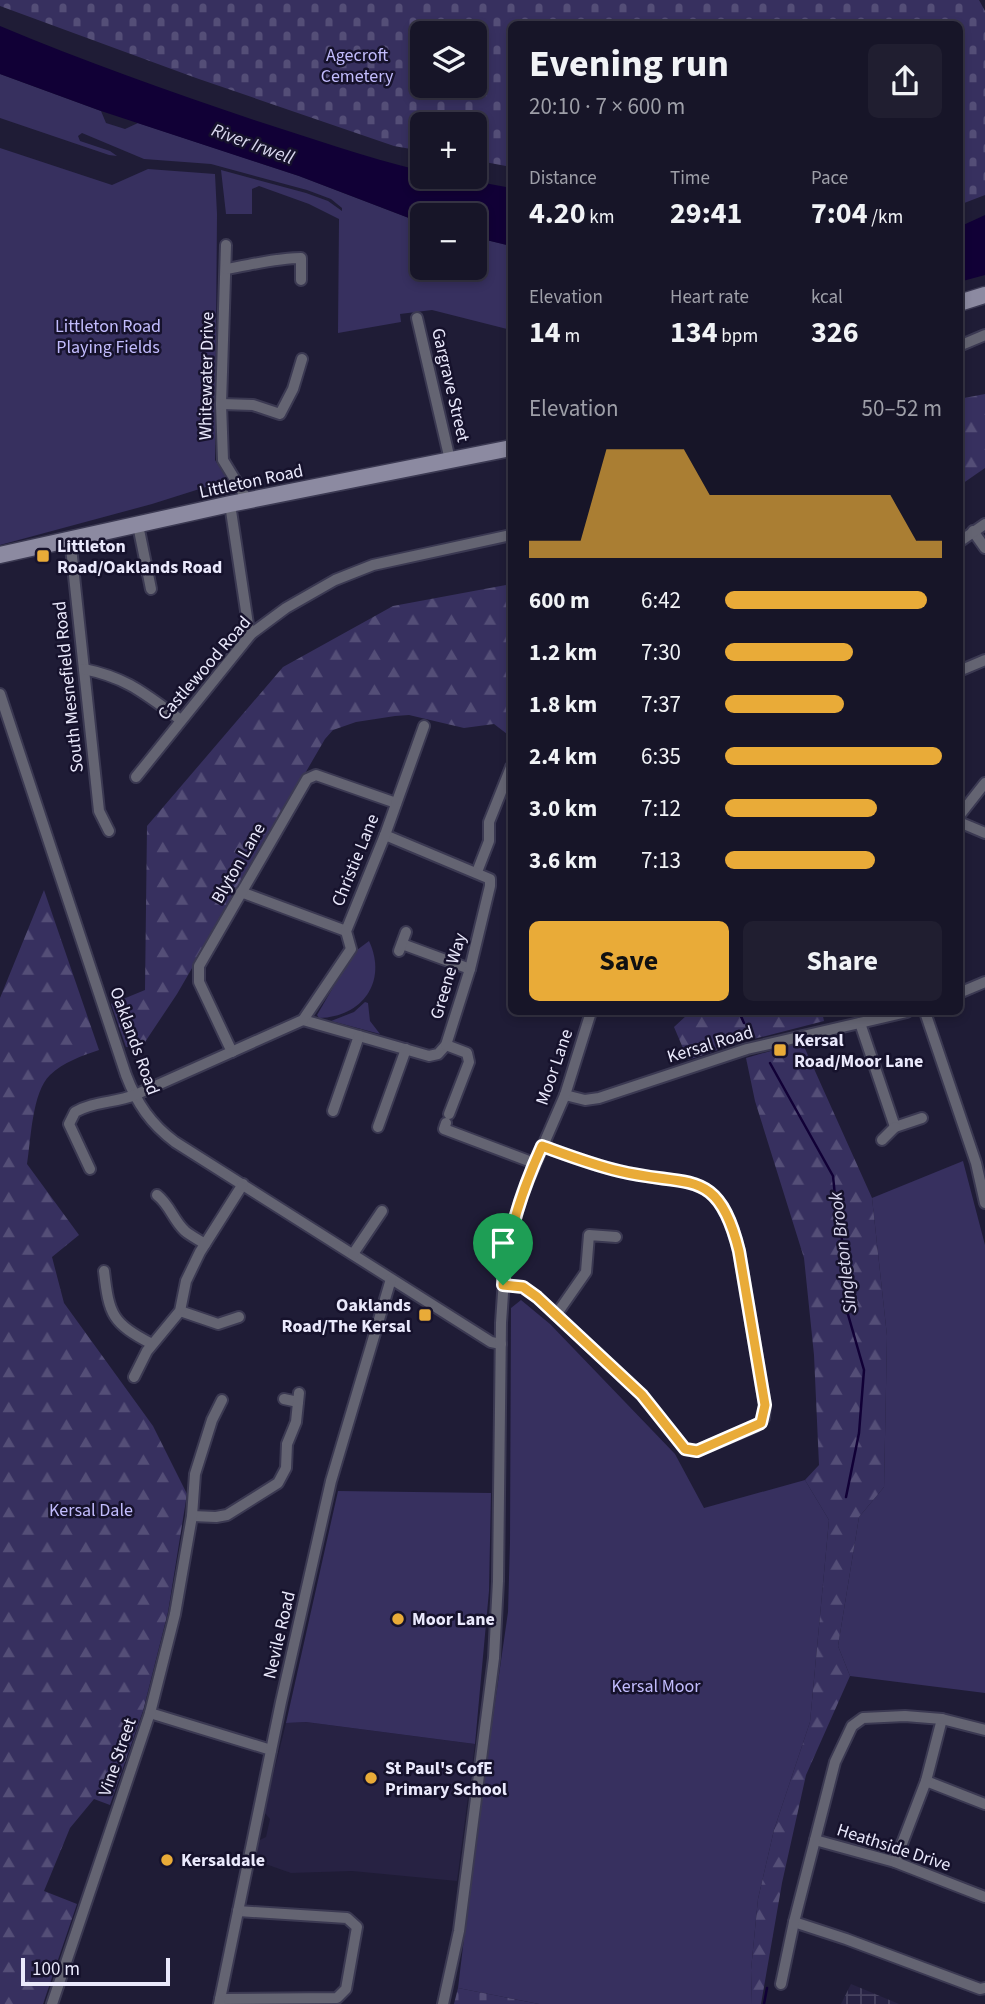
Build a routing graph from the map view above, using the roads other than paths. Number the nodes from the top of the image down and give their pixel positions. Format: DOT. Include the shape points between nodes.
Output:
graph roads {
  1 [pos="226,245"];
  2 [pos="226,269"];
  3 [pos="301,280"];
  4 [pos="985,295"];
  5 [pos="963,302"];
  6 [pos="417,318"];
  7 [pos="985,335"];
  8 [pos="963,344"];
  9 [pos="302,359"];
  10 [pos="221,404"];
  11 [pos="508,449"];
  12 [pos="450,460"];
  13 [pos="248,501"];
  14 [pos="230,505"];
  15 [pos="985,524"];
  16 [pos="138,525"];
  17 [pos="973,531"];
  18 [pos="508,536"];
  19 [pos="70,538"];
  20 [pos="963,539"];
  21 [pos="985,548"];
  22 [pos="0,555"];
  23 [pos="151,589"];
  24 [pos="251,634"];
  25 [pos="985,660"];
  26 [pos="84,669"];
  27 [pos="963,669"];
  28 [pos="0,694"];
  29 [pos="181,720"];
  30 [pos="424,726"];
  31 [pos="508,776"];
  32 [pos="136,778"];
  33 [pos="985,783"];
  34 [pos="396,803"];
  35 [pos="963,811"];
  36 [pos="963,824"];
  37 [pos="109,831"];
  38 [pos="985,833"];
  39 [pos="385,835"];
  40 [pos="477,872"];
  41 [pos="241,892"];
  42 [pos="346,932"];
  43 [pos="402,942"];
  44 [pos="470,968"];
  45 [pos="985,982"];
  46 [pos="963,991"];
  47 [pos="590,1015"];
  48 [pos="894,1015"];
  49 [pos="926,1015"];
  50 [pos="303,1020"];
  51 [pos="860,1023"];
  52 [pos="359,1036"];
  53 [pos="446,1045"];
  54 [pos="406,1049"];
  55 [pos="232,1052"];
  56 [pos="135,1095"];
  57 [pos="565,1095"];
  58 [pos="332,1111"];
  59 [pos="922,1118"];
  60 [pos="378,1127"];
  61 [pos="895,1127"];
  62 [pos="882,1140"];
  63 [pos="542,1146"];
  64 [pos="83,1153"];
  65 [pos="71,1158"];
  66 [pos="534,1163"];
  67 [pos="89,1169"];
  68 [pos="243,1184"];
  69 [pos="157,1195"];
  70 [pos="985,1203"];
  71 [pos="382,1211"];
  72 [pos="616,1237"];
  73 [pos="205,1244"];
  74 [pos="353,1254"];
  75 [pos="104,1271"];
  76 [pos="391,1279"];
  77 [pos="503,1285"];
  78 [pos="180,1311"];
  79 [pos="556,1315"];
  80 [pos="239,1317"];
  81 [pos="152,1344"];
  82 [pos="501,1344"];
  83 [pos="134,1377"];
  84 [pos="284,1399"];
  85 [pos="216,1405"];
  86 [pos="192,1516"];
  87 [pos="150,1713"];
  88 [pos="942,1719"];
  89 [pos="985,1730"];
  90 [pos="271,1751"];
  91 [pos="926,1781"];
  92 [pos="985,1804"];
  93 [pos="815,1840"];
  94 [pos="895,1862"];
  95 [pos="985,1897"];
  96 [pos="238,1911"];
  97 [pos="794,1922"];
  98 [pos="781,1984"];
  99 [pos="985,1988"];
  100 [pos="220,2002"];
  101 [pos="52,2004"];
  102 [pos="443,2004"];
  1 -- 2 [label="street, Whitewater Drive"];
  2 -- 3 [label="street" via="301,258"];
  2 -- 10 [label="street, Whitewater Drive"];
  4 -- 5 [label="street"];
  6 -- 12 [label="street, Gargrave Street"];
  7 -- 8 [label="street"];
  9 -- 10 [label="street" via="280,414 253,405"];
  10 -- 13 [label="street, Whitewater Drive" via="223,460"];
  11 -- 12 [label="street, Littleton Road"];
  12 -- 13 [label="street, Littleton Road"];
  13 -- 14 [label="street, Littleton Road"];
  14 -- 16 [label="street, Littleton Road"];
  14 -- 24 [label="street"];
  15 -- 17 [label="street"];
  16 -- 19 [label="street, Littleton Road"];
  16 -- 23 [label="street"];
  17 -- 20 [label="street"];
  17 -- 21 [label="street"];
  18 -- 24 [label="street, Castlewood Road" via="354,572 302,598"];
  19 -- 22 [label="street, Littleton Road"];
  19 -- 26 [label="street, South Mesnefield Road"];
  24 -- 29 [label="street, Castlewood Road"];
  25 -- 27 [label="street"];
  26 -- 29 [label="street" via="133,685"];
  26 -- 37 [label="street, South Mesnefield Road" via="99,811"];
  28 -- 56 [label="street, Oaklands Road"];
  29 -- 32 [label="street, Castlewood Road"];
  30 -- 34 [label="street, Christie Lane"];
  31 -- 40 [label="street" via="489,822 489,841"];
  33 -- 35 [label="street"];
  34 -- 39 [label="street, Christie Lane"];
  34 -- 41 [label="street, Blyton Lane" via="316,775 307,779"];
  36 -- 38 [label="street"];
  39 -- 40 [label="street"];
  39 -- 42 [label="street, Christie Lane"];
  40 -- 44 [label="street, Greene Way" via="487,876 490,886"];
  41 -- 42 [label="street"];
  41 -- 55 [label="street, Blyton Lane" via="199,967 199,982"];
  42 -- 50 [label="street, Christie Lane" via="351,948"];
  43 -- 44 [label="street"];
  44 -- 53 [label="street, Greene Way"];
  45 -- 46 [label="street"];
  47 -- 57 [label="street, Moor Lane"];
  48 -- 51 [label="street, Kersal Road"];
  49 -- 70 [label="street"];
  50 -- 52 [label="street, Greene Way"];
  50 -- 55 [label="street"];
  51 -- 57 [label="street, Kersal Road" via="747,1049 599,1098"];
  51 -- 61 [label="street"];
  52 -- 54 [label="street, Greene Way"];
  52 -- 58 [label="street"];
  53 -- 54 [label="street, Greene Way" via="433,1056"];
  53 -- 66 [label="street" via="467,1053 469,1062 446,1122"];
  54 -- 60 [label="street"];
  55 -- 56 [label="street"];
  56 -- 64 [label="street" via="75,1111 69,1124"];
  56 -- 68 [label="street, Oaklands Road" via="162,1133"];
  57 -- 63 [label="street, Moor Lane"];
  59 -- 61 [label="street"];
  61 -- 62 [label="street"];
  63 -- 66 [label="street, Moor Lane"];
  63 -- 79 [label="street" via="619,1171 692,1184 711,1193 724,1207 741,1261 765,1412 761,1423 697,1451 685,1449 642,1395"];
  64 -- 65 [label="street"];
  64 -- 67 [label="street"];
  66 -- 77 [label="street, Moor Lane" via="508,1242"];
  68 -- 73 [label="street"];
  68 -- 74 [label="street, Oaklands Road"];
  69 -- 73 [label="street" via="186,1231"];
  71 -- 74 [label="street"];
  72 -- 79 [label="street" via="589,1235 586,1272"];
  73 -- 78 [label="street" via="187,1281"];
  74 -- 76 [label="street, Oaklands Road"];
  75 -- 81 [label="street" via="107,1302 116,1320"];
  76 -- 82 [label="street, Oaklands Road"];
  76 -- 90 [label="street, Nevile Road" via="331,1481"];
  77 -- 79 [label="street" via="523,1287"];
  77 -- 82 [label="street, Moor Lane"];
  78 -- 80 [label="street" via="218,1324"];
  78 -- 81 [label="street"];
  81 -- 83 [label="street"];
  82 -- 102 [label="street, Moor Lane" via="494,1658 458,1931"];
  84 -- 86 [label="street" via="299,1397 286,1468 278,1483 227,1515"];
  85 -- 86 [label="street, Vine Street" via="195,1474"];
  86 -- 87 [label="street, Vine Street" via="175,1614"];
  87 -- 90 [label="street"];
  87 -- 101 [label="street, Vine Street"];
  88 -- 89 [label="street, Heathside Drive"];
  88 -- 91 [label="street"];
  88 -- 93 [label="street, Heathside Drive" via="863,1718 852,1726 835,1762"];
  90 -- 96 [label="street, Nevile Road"];
  91 -- 92 [label="street"];
  91 -- 94 [label="street"];
  93 -- 94 [label="street, Heathside Drive"];
  93 -- 97 [label="street"];
  94 -- 95 [label="street, Heathside Drive"];
  96 -- 100 [label="street, Nevile Road"];
  96 -- 100 [label="street" via="347,1918 357,1927 346,1989 337,1998"];
  97 -- 98 [label="street"];
  97 -- 99 [label="street"];
}
